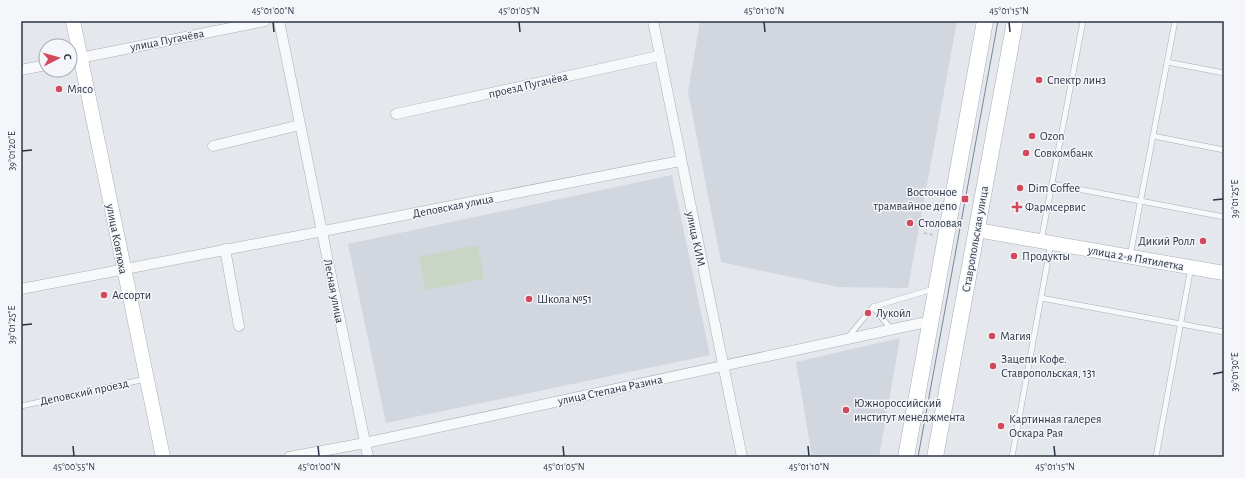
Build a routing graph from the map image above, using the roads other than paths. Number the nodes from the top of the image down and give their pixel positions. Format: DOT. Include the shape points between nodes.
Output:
graph roads {
  1 [pos="73,21"];
  2 [pos="265,21"];
  3 [pos="279,21"];
  4 [pos="652,21"];
  5 [pos="986,21"];
  6 [pos="1015,21"];
  7 [pos="1083,21"];
  8 [pos="1175,21"];
  9 [pos="74,38"];
  10 [pos="659,56"];
  11 [pos="78,57"];
  12 [pos="1167,62"];
  13 [pos="38,67"];
  14 [pos="21,70"];
  15 [pos="78,71"];
  16 [pos="1224,73"];
  17 [pos="396,114"];
  18 [pos="300,124"];
  19 [pos="1153,136"];
  20 [pos="213,146"];
  21 [pos="1224,150"];
  22 [pos="680,161"];
  23 [pos="1052,184"];
  24 [pos="1140,200"];
  25 [pos="1224,217"];
  26 [pos="977,230"];
  27 [pos="323,232"];
  28 [pos="1046,242"];
  29 [pos="225,249"];
  30 [pos="1130,256"];
  31 [pos="1191,267"];
  32 [pos="123,269"];
  33 [pos="1224,273"];
  34 [pos="936,288"];
  35 [pos="21,289"];
  36 [pos="1041,298"];
  37 [pos="873,307"];
  38 [pos="931,320"];
  39 [pos="1180,324"];
  40 [pos="239,326"];
  41 [pos="891,329"];
  42 [pos="1224,332"];
  43 [pos="846,339"];
  44 [pos="723,366"];
  45 [pos="146,378"];
  46 [pos="21,406"];
  47 [pos="365,443"];
  48 [pos="163,457"];
  49 [pos="289,457"];
  50 [pos="368,457"];
  51 [pos="742,457"];
  52 [pos="906,457"];
  53 [pos="935,457"];
  54 [pos="1012,457"];
  55 [pos="1156,457"];
  1 -- 9 [label="street, улица Ковтюха"];
  2 -- 11 [label="street, улица Пугачёва"];
  3 -- 18 [label="street, Лесная улица"];
  4 -- 10 [label="street, улица КИМ"];
  5 -- 34 [label="main road"];
  6 -- 26 [label="main road, Ставропольская улица"];
  7 -- 23 [label="lane"];
  8 -- 12 [label="lane"];
  10 -- 17 [label="street, проезд Пугачёва"];
  10 -- 22 [label="street, улица КИМ"];
  12 -- 16 [label="lane"];
  12 -- 19 [label="lane"];
  13 -- 14 [label="street"];
  15 -- 32 [label="street, улица Ковтюха"];
  18 -- 20 [label="street"];
  18 -- 27 [label="street, Лесная улица"];
  19 -- 21 [label="lane"];
  19 -- 24 [label="lane"];
  22 -- 27 [label="street, Деповская улица"];
  22 -- 44 [label="street, улица КИМ"];
  23 -- 24 [label="lane"];
  23 -- 28 [label="lane"];
  24 -- 25 [label="lane"];
  24 -- 30 [label="lane"];
  26 -- 28 [label="street, улица 2-я Пятилетка"];
  26 -- 53 [label="main road, Ставропольская улица"];
  27 -- 29 [label="street, Деповская улица"];
  27 -- 47 [label="street, Лесная улица"];
  28 -- 30 [label="street, улица 2-я Пятилетка"];
  28 -- 36 [label="lane"];
  29 -- 32 [label="street, Деповская улица"];
  29 -- 40 [label="street"];
  30 -- 31 [label="street, улица 2-я Пятилетка"];
  31 -- 33 [label="street, улица 2-я Пятилетка"];
  31 -- 39 [label="lane"];
  32 -- 35 [label="street, Деповская улица"];
  32 -- 45 [label="street, улица Ковтюха"];
  34 -- 37 [label="lane"];
  34 -- 38 [label="main road"];
  36 -- 39 [label="lane"];
  36 -- 54 [label="lane"];
  37 -- 41 [label="lane"];
  37 -- 43 [label="lane"];
  38 -- 41 [label="street, улица Степана Разина"];
  38 -- 52 [label="main road"];
  39 -- 42 [label="lane"];
  39 -- 55 [label="lane"];
  41 -- 43 [label="street, улица Степана Разина"];
  43 -- 44 [label="street, улица Степана Разина"];
  44 -- 47 [label="street, улица Степана Разина"];
  44 -- 51 [label="street, улица КИМ"];
  45 -- 46 [label="lane, Деповский проезд"];
  45 -- 48 [label="street, улица Ковтюха"];
  47 -- 49 [label="street, улица Степана Разина"];
  47 -- 50 [label="street, Лесная улица"];
}
